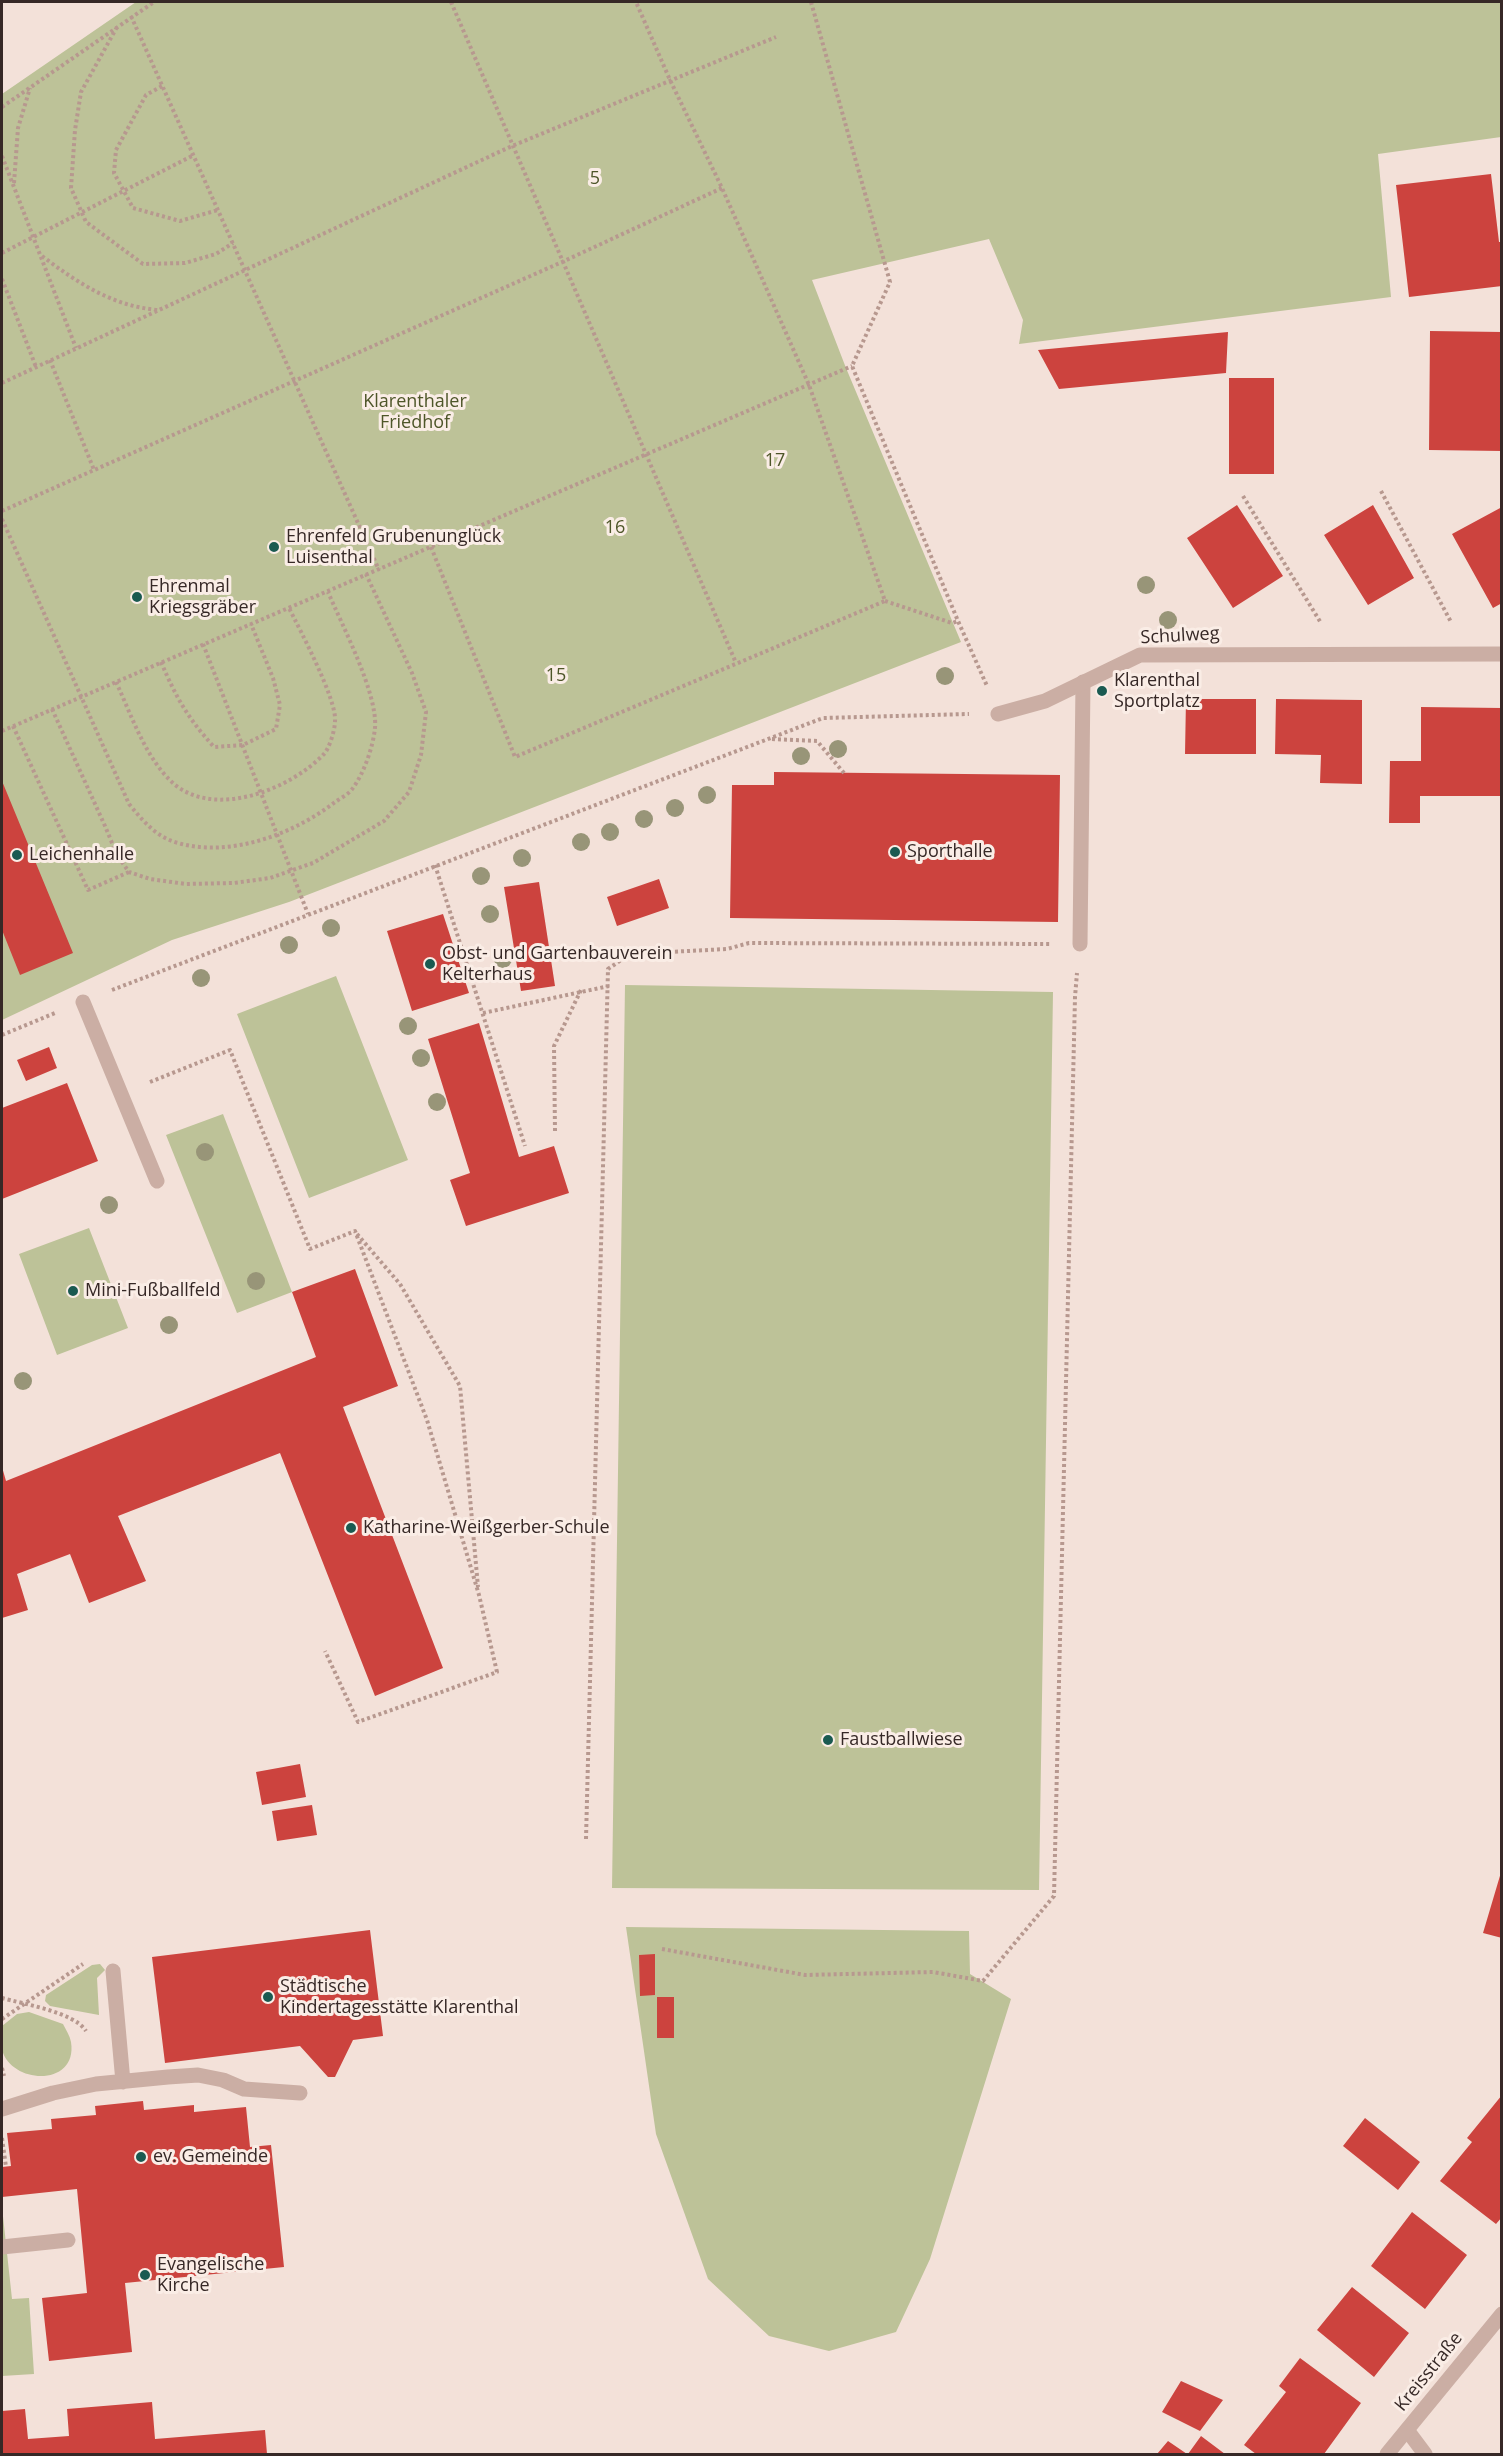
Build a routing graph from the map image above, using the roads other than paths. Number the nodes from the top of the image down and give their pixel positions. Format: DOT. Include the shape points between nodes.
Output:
graph roads {
  1 [pos="1502,654"];
  2 [pos="1083,682"];
  3 [pos="998,714"];
  4 [pos="1080,944"];
  5 [pos="83,1002"];
  6 [pos="157,1181"];
  7 [pos="113,1971"];
  8 [pos="123,2082"];
  9 [pos="300,2093"];
  10 [pos="2,2109"];
  11 [pos="68,2240"];
  12 [pos="2,2247"];
  13 [pos="1502,2314"];
  14 [pos="1407,2430"];
  15 [pos="1387,2454"];
  16 [pos="1425,2454"];
  1 -- 2 [label="street, Schulweg" via="1140,655"];
  2 -- 3 [label="street, Schulweg" via="1045,701"];
  2 -- 4 [label="street"];
  5 -- 6 [label="street"];
  7 -- 8 [label="street"];
  8 -- 9 [label="street" via="198,2075 244,2089"];
  8 -- 10 [label="street" via="52,2093"];
  11 -- 12 [label="street"];
  13 -- 14 [label="street, Kreisstraße"];
  14 -- 15 [label="street, Kreisstraße"];
  14 -- 16 [label="street"];
}
